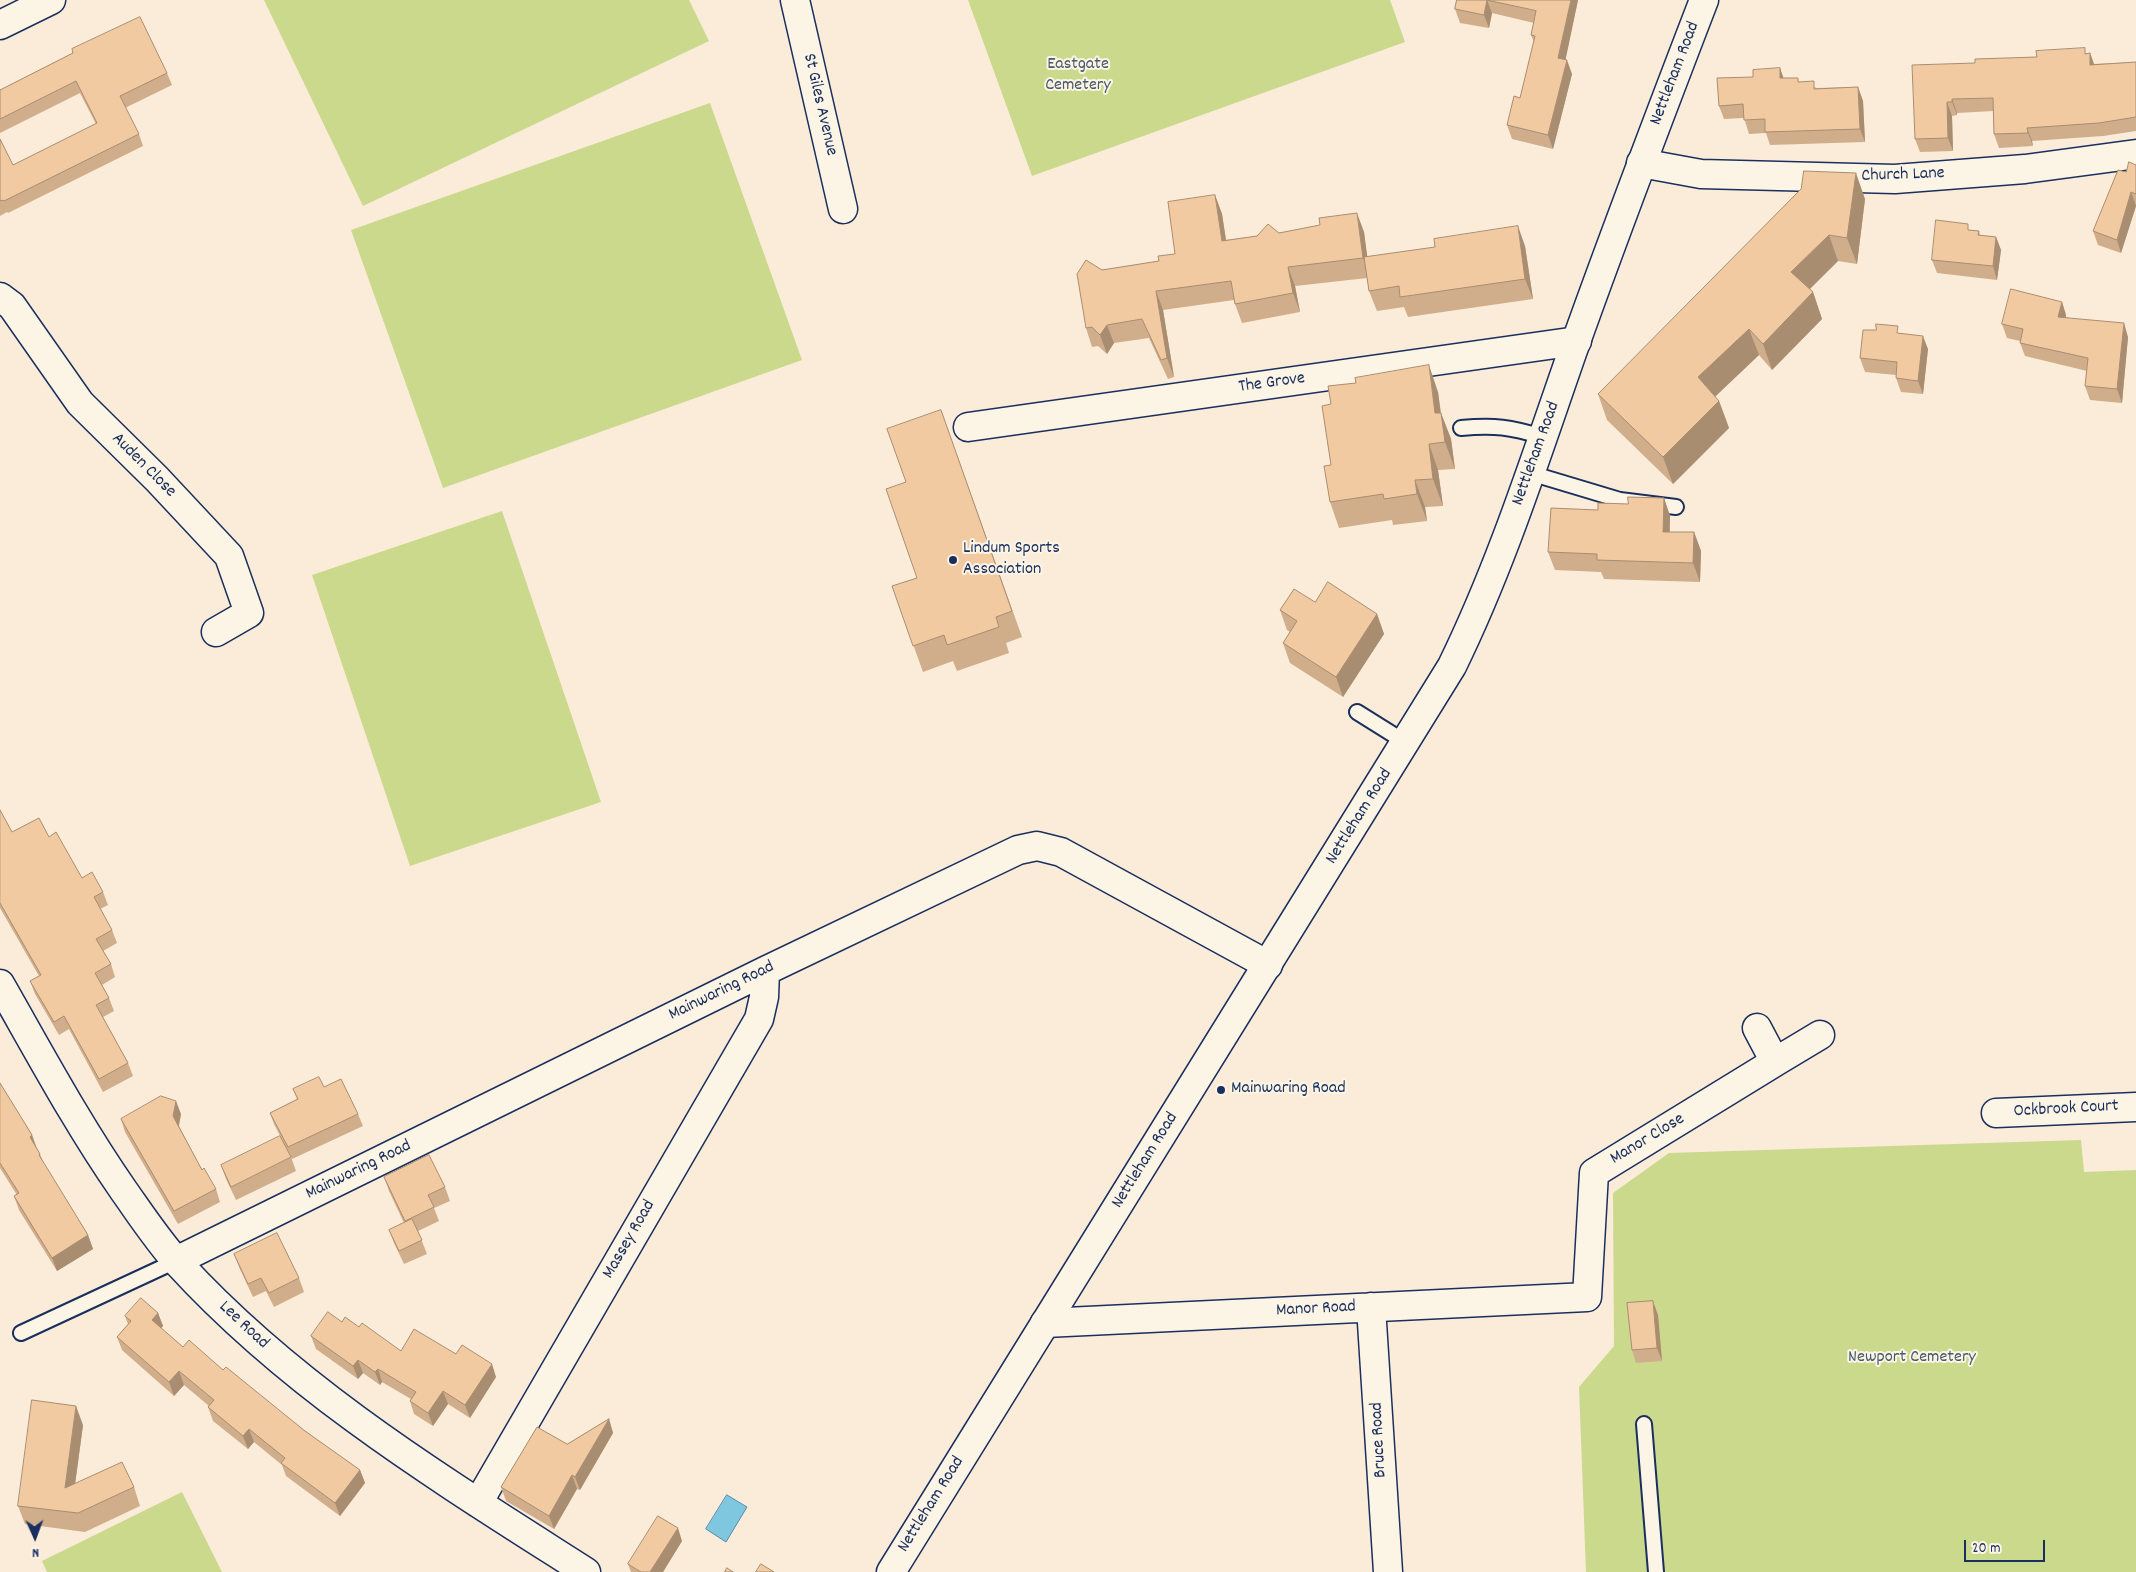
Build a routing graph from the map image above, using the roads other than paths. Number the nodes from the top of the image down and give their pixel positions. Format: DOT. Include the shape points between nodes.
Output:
graph roads {
  1 [pos="51,0"];
  2 [pos="795,0"];
  3 [pos="1704,0"];
  4 [pos="0,25"];
  5 [pos="2136,154"];
  6 [pos="1640,163"];
  7 [pos="843,209"];
  8 [pos="0,297"];
  9 [pos="1577,341"];
  10 [pos="968,427"];
  11 [pos="1461,428"];
  12 [pos="1543,437"];
  13 [pos="1530,473"];
  14 [pos="1676,507"];
  15 [pos="216,632"];
  16 [pos="1357,712"];
  17 [pos="1405,742"];
  18 [pos="1268,965"];
  19 [pos="765,971"];
  20 [pos="0,984"];
  21 [pos="1757,1028"];
  22 [pos="1820,1034"];
  23 [pos="1775,1062"];
  24 [pos="2136,1107"];
  25 [pos="1996,1113"];
  26 [pos="176,1262"];
  27 [pos="1586,1297"];
  28 [pos="1371,1307"];
  29 [pos="1045,1323"];
  30 [pos="21,1333"];
  31 [pos="1644,1424"];
  32 [pos="478,1503"];
  33 [pos="586,1572"];
  34 [pos="891,1572"];
  35 [pos="1388,1572"];
  36 [pos="1656,1572"];
  1 -- 4 [label="street"];
  2 -- 7 [label="street, St Giles Avenue"];
  3 -- 6 [label="street, Nettleham Road"];
  5 -- 6 [label="street, Church Lane" via="2026,169 1896,179 1701,174"];
  6 -- 9 [label="street, Nettleham Road"];
  8 -- 15 [label="street, Auden Close" via="12,306 80,403 229,556 249,613"];
  9 -- 10 [label="street, The Grove"];
  9 -- 12 [label="street, Nettleham Road"];
  11 -- 12 [label="lane" via="1499,426"];
  12 -- 13 [label="street, Nettleham Road"];
  13 -- 14 [label="lane" via="1620,500"];
  13 -- 17 [label="street, Nettleham Road" via="1473,622 1452,666"];
  16 -- 17 [label="lane"];
  17 -- 18 [label="street, Nettleham Road"];
  18 -- 19 [label="street, Mainwaring Road" via="1061,852 1037,846 1018,850"];
  18 -- 29 [label="street, Nettleham Road"];
  19 -- 26 [label="street, Mainwaring Road"];
  19 -- 32 [label="street, Massey Road" via="759,1019"];
  20 -- 26 [label="street, Lee Road" via="100,1156"];
  21 -- 23 [label="street"];
  22 -- 23 [label="street"];
  23 -- 27 [label="street, Manor Close" via="1594,1172"];
  24 -- 25 [label="street, Ockbrook Court"];
  26 -- 30 [label="lane"];
  26 -- 32 [label="street, Lee Road" via="221,1307 317,1390 377,1436"];
  27 -- 28 [label="street, Manor Road"];
  28 -- 29 [label="street, Manor Road"];
  28 -- 35 [label="street, Bruce Road"];
  29 -- 34 [label="street, Nettleham Road"];
  31 -- 36 [label="lane"];
  32 -- 33 [label="street, Lee Road"];
}
